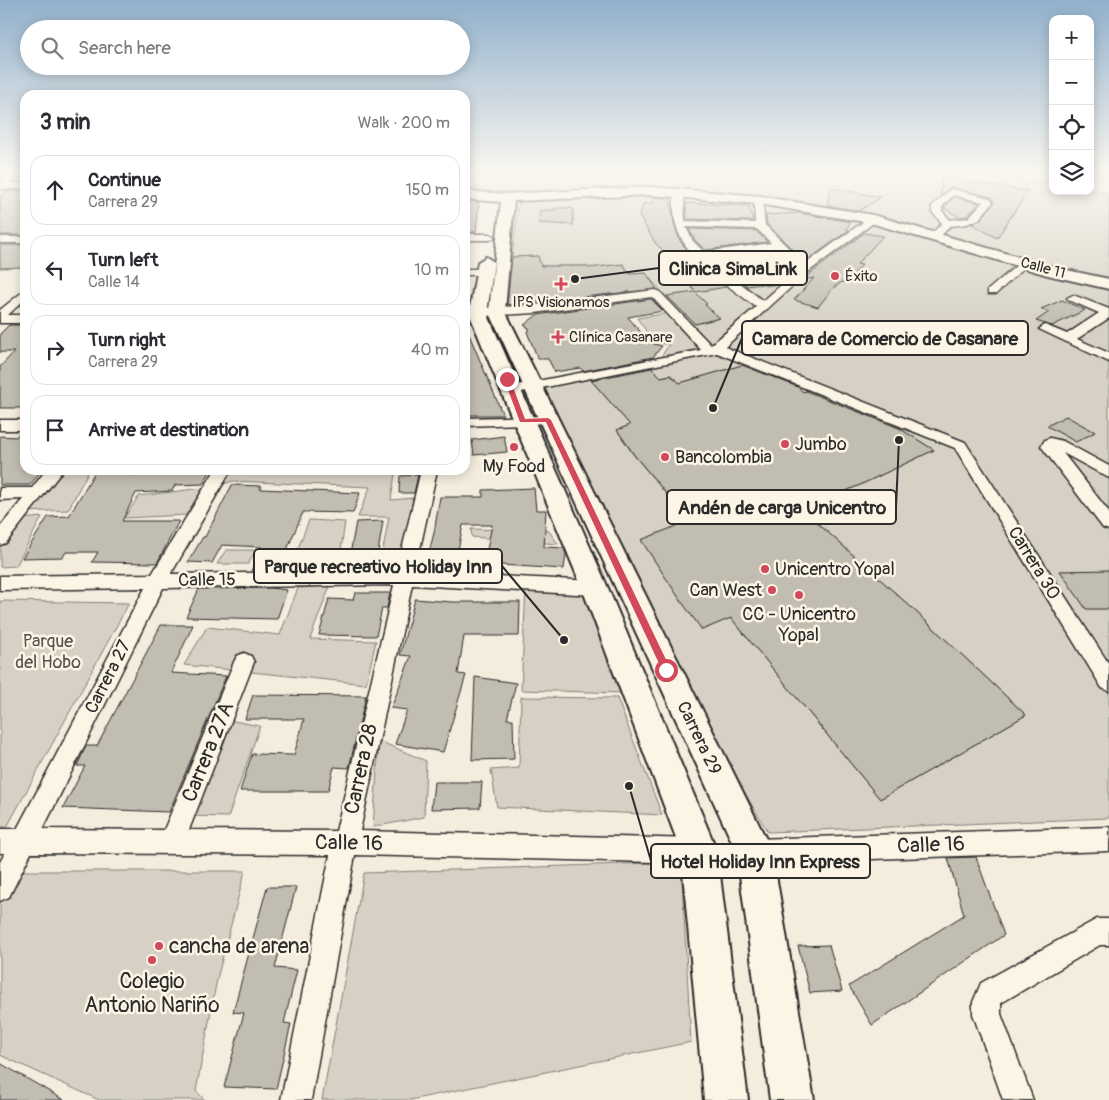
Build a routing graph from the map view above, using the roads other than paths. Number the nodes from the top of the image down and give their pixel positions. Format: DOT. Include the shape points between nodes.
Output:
graph roads {
  1 [pos="487,223"];
  2 [pos="501,223"];
  3 [pos="867,223"];
  4 [pos="888,223"];
  5 [pos="947,223"];
  6 [pos="681,224"];
  7 [pos="760,226"];
  8 [pos="477,237"];
  9 [pos="934,237"];
  10 [pos="0,240"];
  11 [pos="20,240"];
  12 [pos="777,245"];
  13 [pos="701,256"];
  14 [pos="1023,262"];
  15 [pos="475,272"];
  16 [pos="799,275"];
  17 [pos="732,280"];
  18 [pos="1109,284"];
  19 [pos="992,292"];
  20 [pos="20,298"];
  21 [pos="1073,298"];
  22 [pos="763,306"];
  23 [pos="480,312"];
  24 [pos="1108,313"];
  25 [pos="0,318"];
  26 [pos="20,319"];
  27 [pos="1045,328"];
  28 [pos="1068,339"];
  29 [pos="713,350"];
  30 [pos="1109,358"];
  31 [pos="522,388"];
  32 [pos="535,421"];
  33 [pos="470,422"];
  34 [pos="0,425"];
  35 [pos="20,425"];
  36 [pos="1109,473"];
  37 [pos="50,475"];
  38 [pos="220,475"];
  39 [pos="428,475"];
  40 [pos="37,493"];
  41 [pos="0,494"];
  42 [pos="1109,524"];
  43 [pos="0,538"];
  44 [pos="403,578"];
  45 [pos="158,580"];
  46 [pos="0,582"];
  47 [pos="594,588"];
  48 [pos="244,662"];
  49 [pos="1109,682"];
  50 [pos="1109,839"];
  51 [pos="25,840"];
  52 [pos="0,841"];
  53 [pos="172,842"];
  54 [pos="345,843"];
  55 [pos="699,851"];
  56 [pos="754,851"];
  57 [pos="0,888"];
  58 [pos="1109,932"];
  59 [pos="296,1100"];
  60 [pos="726,1100"];
  61 [pos="792,1100"];
  62 [pos="1018,1100"];
  1 -- 8 [label="main road"];
  2 -- 23 [label="main road"];
  3 -- 16 [label="street"];
  4 -- 9 [label="main road, Calle 11"];
  5 -- 9 [label="street"];
  6 -- 7 [label="street"];
  6 -- 13 [label="street" via="684,235"];
  7 -- 12 [label="street"];
  8 -- 15 [label="main road"];
  9 -- 14 [label="main road, Calle 11"];
  10 -- 11 [label="street"];
  12 -- 13 [label="street"];
  12 -- 16 [label="street"];
  13 -- 17 [label="street"];
  14 -- 18 [label="main road, Calle 11"];
  14 -- 19 [label="street"];
  15 -- 23 [label="main road"];
  16 -- 17 [label="street" via="782,272"];
  16 -- 22 [label="street"];
  17 -- 22 [label="street"];
  20 -- 25 [label="street"];
  21 -- 24 [label="street"];
  22 -- 29 [label="street"];
  23 -- 29 [label="street" via="535,309 655,293"];
  23 -- 31 [label="main road, Carrera 29"];
  24 -- 28 [label="street"];
  25 -- 26 [label="street"];
  27 -- 28 [label="street"];
  28 -- 30 [label="street"];
  29 -- 31 [label="street"];
  29 -- 49 [label="street, Carrera 30" via="960,445"];
  31 -- 32 [label="main road, Carrera 29"];
  32 -- 33 [label="street"];
  32 -- 47 [label="main road, Carrera 29"];
  32 -- 56 [label="main road, Carrera 29"];
  34 -- 35 [label="street"];
  36 -- 42 [label="street" via="1058,444 1050,443 1049,446"];
  37 -- 40 [label="street"];
  38 -- 45 [label="street, Carrera 27"];
  39 -- 44 [label="street, Carrera 28"];
  40 -- 41 [label="street"];
  40 -- 43 [label="street"];
  44 -- 45 [label="street, Calle 15"];
  44 -- 47 [label="street, Calle 15"];
  44 -- 54 [label="street, Carrera 28"];
  45 -- 46 [label="street, Calle 15"];
  45 -- 51 [label="street, Carrera 27"];
  47 -- 55 [label="main road, Carrera 29"];
  48 -- 53 [label="street, Carrera 27A"];
  50 -- 56 [label="street, Calle 16"];
  51 -- 52 [label="street, Calle 16"];
  51 -- 53 [label="street, Calle 16"];
  51 -- 57 [label="street, Carrera 27"];
  53 -- 54 [label="street, Calle 16"];
  54 -- 55 [label="street, Calle 16"];
  54 -- 59 [label="street, Carrera 28"];
  55 -- 60 [label="main road, Carrera 29"];
  56 -- 61 [label="main road, Carrera 29"];
  58 -- 62 [label="street" via="1097,932 991,993 986,1002 987,1014"];
}
